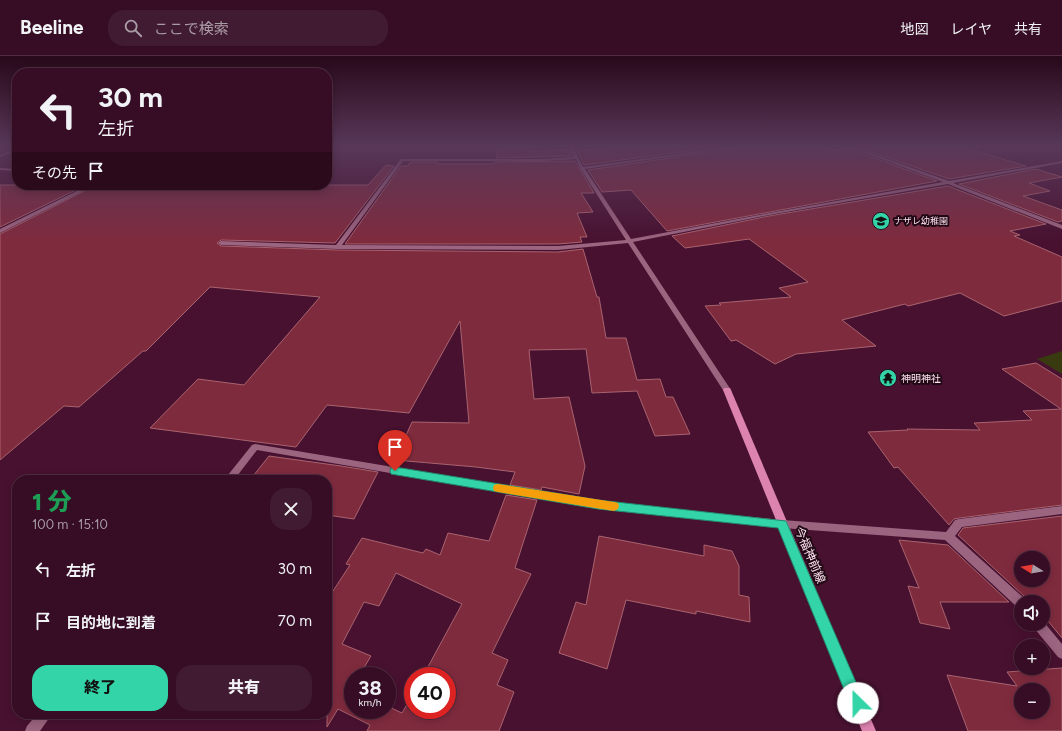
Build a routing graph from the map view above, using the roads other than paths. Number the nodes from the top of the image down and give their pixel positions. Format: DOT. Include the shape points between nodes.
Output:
graph roads {
  1 [pos="389,178"];
  2 [pos="588,178"];
  3 [pos="936,178"];
  4 [pos="974,178"];
  5 [pos="948,182"];
  6 [pos="83,190"];
  7 [pos="1062,227"];
  8 [pos="0,231"];
  9 [pos="630,241"];
  10 [pos="221,243"];
  11 [pos="338,247"];
  12 [pos="727,390"];
  13 [pos="233,475"];
  14 [pos="1062,510"];
  15 [pos="782,524"];
  16 [pos="948,536"];
  17 [pos="1014,597"];
  18 [pos="1044,631"];
  19 [pos="1062,653"];
  20 [pos="41,719"];
  21 [pos="32,731"];
  22 [pos="869,731"];
  1 -- 11 [label="street"];
  2 -- 9 [label="street"];
  3 -- 5 [label="street"];
  4 -- 5 [label="street"];
  5 -- 7 [label="street"];
  5 -- 9 [label="street"];
  6 -- 8 [label="street"];
  9 -- 11 [label="street" via="558,248"];
  9 -- 12 [label="street"];
  10 -- 11 [label="street"];
  12 -- 15 [label="street, 今福神前線"];
  13 -- 15 [label="street" via="255,447 598,505"];
  14 -- 16 [label="street" via="959,523"];
  15 -- 16 [label="street"];
  15 -- 22 [label="street, 今福神前線"];
  16 -- 17 [label="street"];
  18 -- 19 [label="street"];
  20 -- 21 [label="street"];
}
